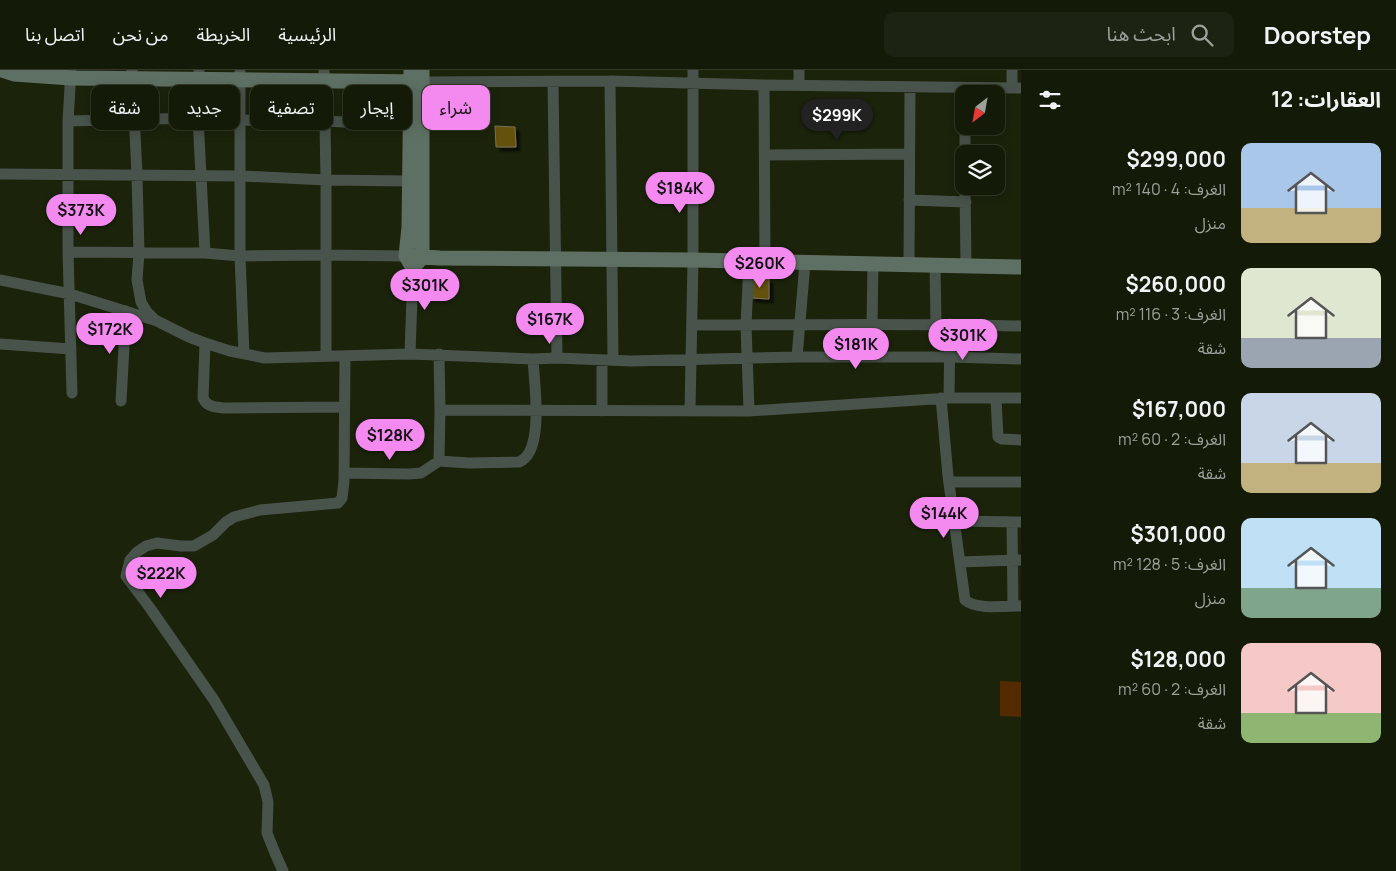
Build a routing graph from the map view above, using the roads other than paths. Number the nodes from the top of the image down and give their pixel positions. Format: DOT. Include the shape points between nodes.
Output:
graph roads {
  1 [pos="532,70"];
  2 [pos="693,70"];
  3 [pos="799,70"];
  4 [pos="1012,70"];
  5 [pos="29,73"];
  6 [pos="5,74"];
  7 [pos="71,74"];
  8 [pos="132,75"];
  9 [pos="199,75"];
  10 [pos="240,75"];
  11 [pos="324,75"];
  12 [pos="416,76"];
  13 [pos="480,76"];
  14 [pos="593,76"];
  15 [pos="610,81"];
  16 [pos="532,82"];
  17 [pos="553,82"];
  18 [pos="693,84"];
  19 [pos="764,85"];
  20 [pos="799,85"];
  21 [pos="910,86"];
  22 [pos="1016,88"];
  23 [pos="955,89"];
  24 [pos="412,109"];
  25 [pos="240,120"];
  26 [pos="250,120"];
  27 [pos="68,121"];
  28 [pos="91,121"];
  29 [pos="135,130"];
  30 [pos="199,130"];
  31 [pos="326,130"];
  32 [pos="410,130"];
  33 [pos="910,154"];
  34 [pos="765,155"];
  35 [pos="0,174"];
  36 [pos="68,175"];
  37 [pos="137,176"];
  38 [pos="241,176"];
  39 [pos="202,177"];
  40 [pos="326,180"];
  41 [pos="409,180"];
  42 [pos="966,195"];
  43 [pos="909,200"];
  44 [pos="966,202"];
  45 [pos="68,252"];
  46 [pos="139,253"];
  47 [pos="205,253"];
  48 [pos="326,254"];
  49 [pos="240,256"];
  50 [pos="555,258"];
  51 [pos="413,260"];
  52 [pos="612,260"];
  53 [pos="693,260"];
  54 [pos="749,262"];
  55 [pos="765,262"];
  56 [pos="805,263"];
  57 [pos="873,264"];
  58 [pos="909,265"];
  59 [pos="935,266"];
  60 [pos="966,266"];
  61 [pos="1021,267"];
  62 [pos="0,280"];
  63 [pos="70,294"];
  64 [pos="126,311"];
  65 [pos="155,320"];
  66 [pos="936,323"];
  67 [pos="692,324"];
  68 [pos="872,324"];
  69 [pos="950,324"];
  70 [pos="746,325"];
  71 [pos="800,325"];
  72 [pos="1021,326"];
  73 [pos="0,344"];
  74 [pos="205,344"];
  75 [pos="71,349"];
  76 [pos="244,354"];
  77 [pos="410,354"];
  78 [pos="439,354"];
  79 [pos="326,356"];
  80 [pos="345,356"];
  81 [pos="873,357"];
  82 [pos="950,357"];
  83 [pos="557,358"];
  84 [pos="747,358"];
  85 [pos="797,358"];
  86 [pos="1021,358"];
  87 [pos="533,359"];
  88 [pos="691,359"];
  89 [pos="607,360"];
  90 [pos="72,393"];
  91 [pos="945,398"];
  92 [pos="996,398"];
  93 [pos="1021,398"];
  94 [pos="121,400"];
  95 [pos="344,407"];
  96 [pos="440,410"];
  97 [pos="536,410"];
  98 [pos="602,411"];
  99 [pos="690,411"];
  100 [pos="749,411"];
  101 [pos="1021,440"];
  102 [pos="439,461"];
  103 [pos="344,473"];
  104 [pos="949,482"];
  105 [pos="1021,482"];
  106 [pos="955,521"];
  107 [pos="1016,522"];
  108 [pos="1017,560"];
  109 [pos="960,562"];
  110 [pos="1017,606"];
  111 [pos="283,871"];
  1 -- 16 [label="street"];
  2 -- 18 [label="street"];
  3 -- 20 [label="street"];
  4 -- 22 [label="street"];
  5 -- 6 [label="street"];
  5 -- 7 [label="street"];
  7 -- 8 [label="street"];
  7 -- 27 [label="street"];
  8 -- 9 [label="street"];
  9 -- 10 [label="street"];
  10 -- 11 [label="street"];
  11 -- 12 [label="street"];
  12 -- 13 [label="street"];
  12 -- 24 [label="street"];
  12 -- 51 [label="street"];
  13 -- 16 [label="street"];
  14 -- 15 [label="street"];
  14 -- 17 [label="street"];
  15 -- 18 [label="street"];
  15 -- 52 [label="street"];
  16 -- 17 [label="street"];
  17 -- 50 [label="street"];
  18 -- 19 [label="street"];
  18 -- 53 [label="street"];
  19 -- 20 [label="street"];
  19 -- 34 [label="street"];
  20 -- 21 [label="street"];
  21 -- 23 [label="street"];
  21 -- 33 [label="street"];
  25 -- 26 [label="street"];
  25 -- 38 [label="street"];
  27 -- 28 [label="street"];
  27 -- 36 [label="street"];
  29 -- 37 [label="street"];
  30 -- 39 [label="street"];
  31 -- 40 [label="street"];
  32 -- 41 [label="street"];
  33 -- 34 [label="street"];
  33 -- 43 [label="street"];
  34 -- 55 [label="street"];
  35 -- 36 [label="street"];
  36 -- 37 [label="street"];
  36 -- 45 [label="street"];
  37 -- 39 [label="street"];
  37 -- 46 [label="street"];
  38 -- 39 [label="street"];
  38 -- 40 [label="street"];
  38 -- 49 [label="street"];
  39 -- 47 [label="street"];
  40 -- 41 [label="street"];
  40 -- 48 [label="street"];
  41 -- 51 [label="street"];
  42 -- 44 [label="street"];
  43 -- 44 [label="street"];
  43 -- 58 [label="street"];
  44 -- 60 [label="street"];
  45 -- 46 [label="street"];
  45 -- 63 [label="street"];
  46 -- 47 [label="street"];
  46 -- 65 [label="street" via="137,280 141,302"];
  47 -- 49 [label="street"];
  48 -- 49 [label="street"];
  48 -- 51 [label="street"];
  48 -- 79 [label="street"];
  49 -- 76 [label="street"];
  50 -- 51 [label="street"];
  50 -- 52 [label="street"];
  50 -- 83 [label="street"];
  51 -- 77 [label="street"];
  52 -- 53 [label="street"];
  52 -- 89 [label="street"];
  53 -- 54 [label="street"];
  53 -- 67 [label="street"];
  54 -- 55 [label="street"];
  54 -- 70 [label="street"];
  55 -- 56 [label="street"];
  56 -- 57 [label="street"];
  56 -- 71 [label="street"];
  57 -- 58 [label="street"];
  57 -- 68 [label="street"];
  58 -- 59 [label="street"];
  59 -- 60 [label="street"];
  59 -- 66 [label="street"];
  60 -- 61 [label="street"];
  62 -- 63 [label="street"];
  63 -- 64 [label="street"];
  63 -- 75 [label="street"];
  64 -- 65 [label="street"];
  64 -- 94 [label="street"];
  65 -- 74 [label="street"];
  66 -- 68 [label="street"];
  66 -- 69 [label="street"];
  67 -- 70 [label="street"];
  67 -- 88 [label="street"];
  68 -- 71 [label="street"];
  68 -- 81 [label="street"];
  69 -- 72 [label="street"];
  69 -- 82 [label="street"];
  70 -- 71 [label="street"];
  70 -- 84 [label="street"];
  71 -- 85 [label="street"];
  73 -- 75 [label="street"];
  74 -- 76 [label="street"];
  74 -- 95 [label="street" via="203,398 206,404 224,408"];
  75 -- 90 [label="street"];
  76 -- 79 [label="street" via="265,358"];
  77 -- 78 [label="street"];
  77 -- 80 [label="street"];
  78 -- 87 [label="street"];
  78 -- 96 [label="street"];
  79 -- 80 [label="street"];
  80 -- 95 [label="street"];
  81 -- 82 [label="street"];
  81 -- 85 [label="street"];
  82 -- 86 [label="street"];
  82 -- 91 [label="street"];
  83 -- 87 [label="street"];
  83 -- 89 [label="street"];
  84 -- 85 [label="street"];
  84 -- 88 [label="street"];
  84 -- 100 [label="street"];
  87 -- 97 [label="street"];
  88 -- 89 [label="street"];
  88 -- 99 [label="street"];
  89 -- 98 [label="street"];
  91 -- 92 [label="street"];
  91 -- 100 [label="street"];
  91 -- 104 [label="street"];
  92 -- 93 [label="street"];
  92 -- 101 [label="street" via="998,437"];
  95 -- 103 [label="street"];
  96 -- 97 [label="street"];
  96 -- 102 [label="street"];
  97 -- 98 [label="street"];
  97 -- 102 [label="street" via="534,440 523,460"];
  98 -- 99 [label="street"];
  99 -- 100 [label="street"];
  102 -- 103 [label="street" via="421,473"];
  103 -- 111 [label="street" via="344,491 338,503 260,510 234,517 214,535 194,546 157,543 146,546 130,560 126,576 214,700 264,785 268,802 268,833"];
  104 -- 105 [label="street"];
  104 -- 106 [label="street"];
  106 -- 107 [label="street"];
  106 -- 109 [label="street"];
  107 -- 108 [label="street"];
  108 -- 109 [label="street"];
  108 -- 110 [label="street"];
  109 -- 110 [label="street" via="966,602 979,606"];
}
